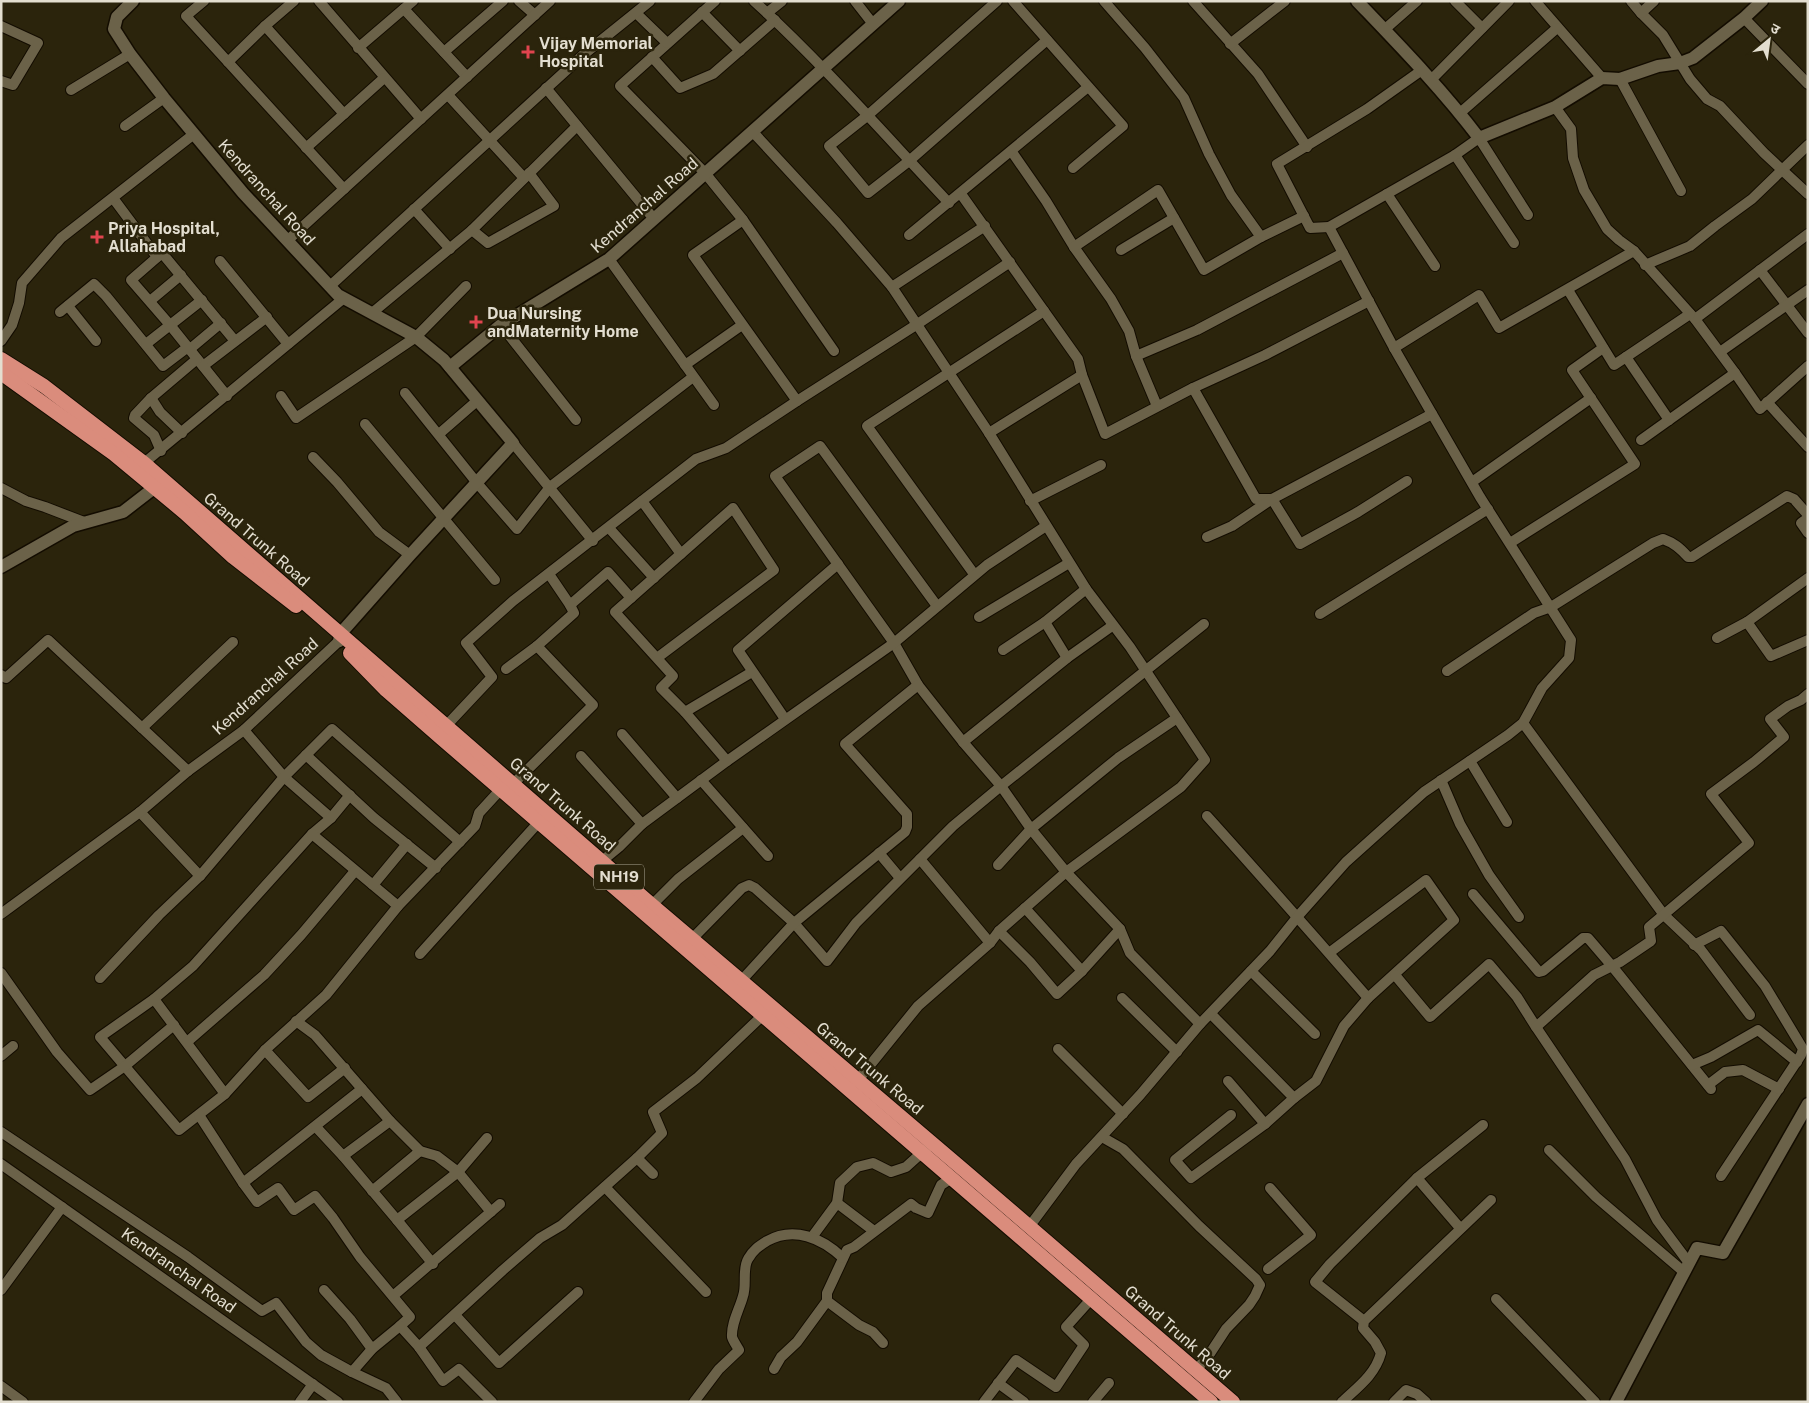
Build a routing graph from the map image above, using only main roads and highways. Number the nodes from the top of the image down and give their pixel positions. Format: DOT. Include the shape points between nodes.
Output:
graph roads {
  1 [pos="1,359"];
  2 [pos="1,374"];
  3 [pos="340,637"];
  4 [pos="507,786"];
  5 [pos="927,1148"];
  6 [pos="1211,1402"];
  7 [pos="1233,1402"];
  1 -- 3 [label="highway, Grand Trunk Road / NH19" via="44,386 144,463"];
  2 -- 3 [label="highway, Grand Trunk Road / NH19" via="114,454 233,556"];
  3 -- 4 [label="highway, Grand Trunk Road / NH19" via="446,726"];
  3 -- 4 [label="highway, Grand Trunk Road / NH19" via="386,690"];
  4 -- 5 [label="highway, Grand Trunk Road / NH19" via="602,861 858,1080"];
  4 -- 5 [label="highway, Grand Trunk Road / NH19" via="538,822 763,1015"];
  5 -- 6 [label="highway, Grand Trunk Road / NH19" via="957,1181"];
  5 -- 7 [label="highway, Grand Trunk Road / NH19" via="1029,1227"];
}
